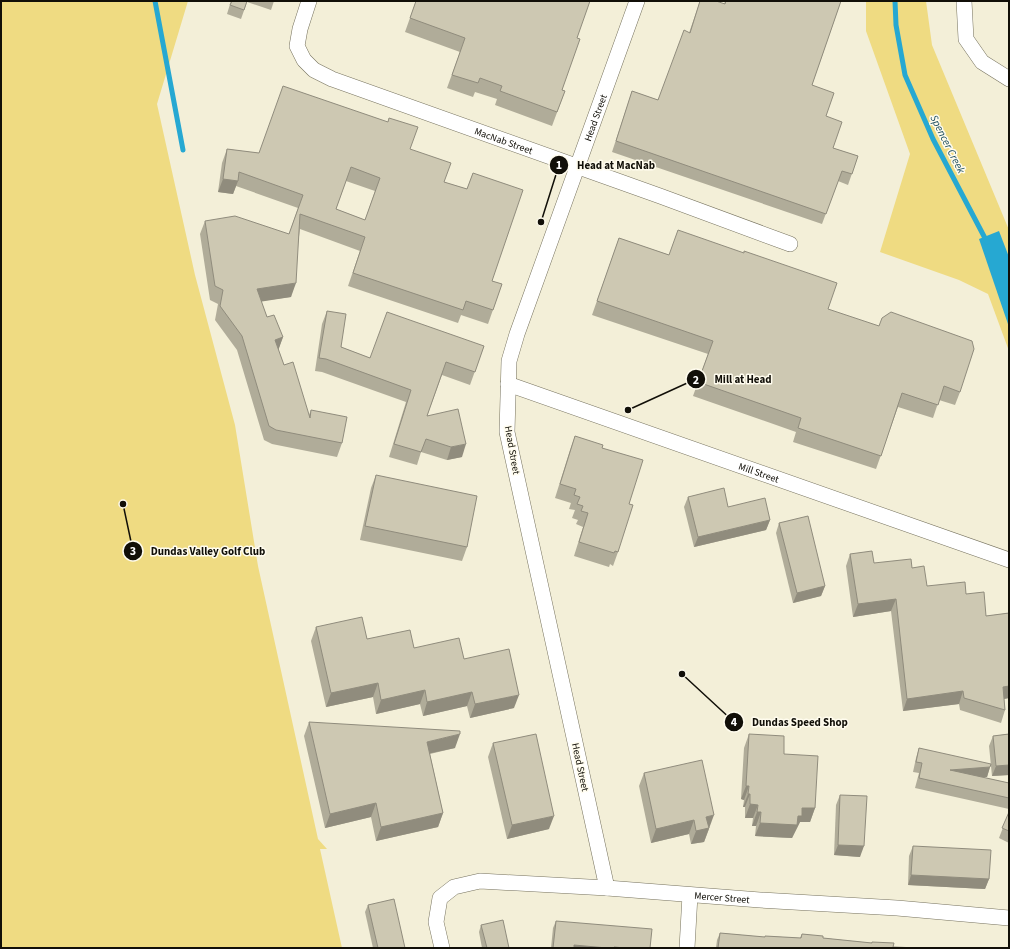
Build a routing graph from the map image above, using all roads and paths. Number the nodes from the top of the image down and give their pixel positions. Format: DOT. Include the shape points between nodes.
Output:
graph roads {
  1 [pos="309,1"];
  2 [pos="637,1"];
  3 [pos="964,1"];
  4 [pos="1009,79"];
  5 [pos="577,166"];
  6 [pos="790,244"];
  7 [pos="508,384"];
  8 [pos="1009,560"];
  9 [pos="607,888"];
  10 [pos="690,895"];
  11 [pos="1009,918"];
  12 [pos="442,948"];
  13 [pos="687,948"];
  1 -- 5 [label="street, MacNab Street" via="297,46 304,60 314,70 332,79"];
  2 -- 5 [label="street, Head Street"];
  3 -- 4 [label="street" via="966,39 982,62"];
  5 -- 6 [label="street, MacNab Street"];
  5 -- 7 [label="street, Head Street" via="517,334 509,361"];
  7 -- 8 [label="street, Mill Street"];
  7 -- 9 [label="street, Head Street" via="507,432"];
  9 -- 10 [label="street, Mercer Street"];
  9 -- 12 [label="street, Mercer Street" via="480,881 454,887 440,898 436,922"];
  10 -- 11 [label="street, Mercer Street"];
  10 -- 13 [label="street"];
}
